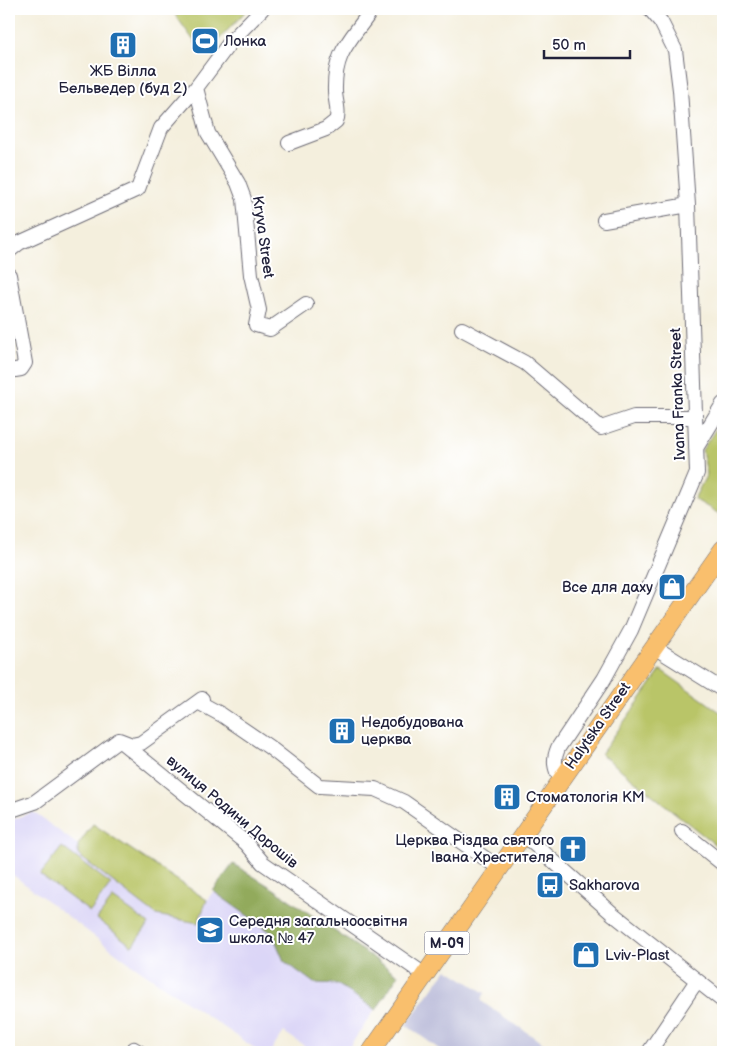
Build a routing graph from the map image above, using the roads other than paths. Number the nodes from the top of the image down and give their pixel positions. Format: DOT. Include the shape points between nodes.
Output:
graph roads {
  1 [pos="262,9"];
  2 [pos="369,9"];
  3 [pos="650,9"];
  4 [pos="196,88"];
  5 [pos="289,143"];
  6 [pos="688,205"];
  7 [pos="604,220"];
  8 [pos="9,251"];
  9 [pos="9,275"];
  10 [pos="306,304"];
  11 [pos="462,329"];
  12 [pos="9,371"];
  13 [pos="723,404"];
  14 [pos="695,417"];
  15 [pos="696,448"];
  16 [pos="723,549"];
  17 [pos="654,647"];
  18 [pos="723,690"];
  19 [pos="118,740"];
  20 [pos="561,780"];
  21 [pos="9,811"];
  22 [pos="682,831"];
  23 [pos="524,835"];
  24 [pos="723,864"];
  25 [pos="499,868"];
  26 [pos="425,975"];
  27 [pos="696,982"];
  28 [pos="723,1001"];
  29 [pos="131,1052"];
  30 [pos="138,1052"];
  31 [pos="371,1052"];
  32 [pos="648,1052"];
  1 -- 4 [label="street" via="231,41"];
  2 -- 5 [label="street" via="337,61 336,121 326,130"];
  3 -- 6 [label="street, Ivana Franka Street" via="661,22 675,50"];
  4 -- 8 [label="street" via="161,128 138,189 19,243"];
  4 -- 10 [label="street, Kryva Street" via="208,133 244,199 251,275 259,310 256,326 270,329"];
  6 -- 7 [label="street"];
  6 -- 14 [label="street, Ivana Franka Street"];
  9 -- 12 [label="street" via="25,363 21,369"];
  11 -- 14 [label="street" via="525,363 601,428 634,417"];
  13 -- 15 [label="street"];
  14 -- 15 [label="street, Ivana Franka Street"];
  15 -- 20 [label="street, Ivana Franka Street" via="697,473 631,630 556,753 555,767"];
  16 -- 17 [label="main road, Halytska Street / М-09"];
  17 -- 18 [label="street"];
  17 -- 20 [label="main road, Halytska Street / М-09"];
  19 -- 21 [label="street" via="35,802"];
  19 -- 25 [label="street" via="132,746 141,744 200,701 269,747 319,786 375,789 404,802"];
  19 -- 26 [label="street, вулиця Родини Дорошів" via="246,844 264,863"];
  20 -- 23 [label="main road, Halytska Street / М-09"];
  22 -- 24 [label="street"];
  23 -- 25 [label="main road, Halytska Street / М-09"];
  23 -- 27 [label="street"];
  25 -- 26 [label="main road, Halytska Street / М-09"];
  26 -- 31 [label="main road, Halytska Street / М-09"];
  27 -- 28 [label="street"];
  27 -- 32 [label="street"];
  29 -- 30 [label="street" via="134,1049"];
}
